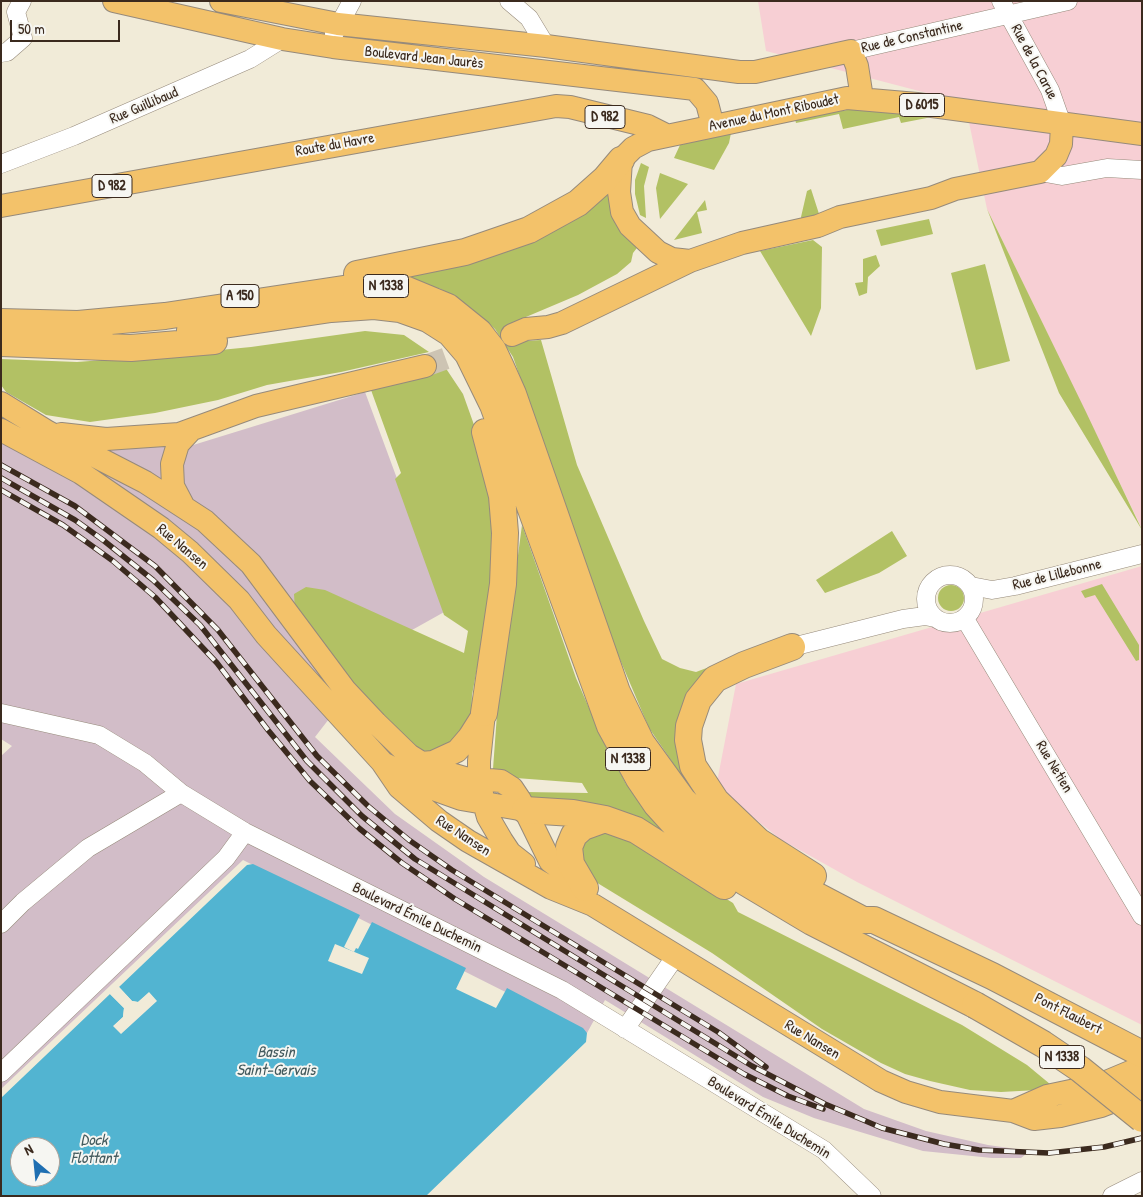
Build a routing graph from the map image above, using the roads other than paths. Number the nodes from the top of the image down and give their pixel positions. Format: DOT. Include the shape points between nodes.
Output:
graph roads {
  1 [pos="22,1"];
  2 [pos="114,1"];
  3 [pos="221,1"];
  4 [pos="352,1"];
  5 [pos="509,1"];
  6 [pos="1068,1"];
  7 [pos="1005,8"];
  8 [pos="338,24"];
  9 [pos="282,39"];
  10 [pos="546,46"];
  11 [pos="333,47"];
  12 [pos="851,51"];
  13 [pos="1,53"];
  14 [pos="755,72"];
  15 [pos="862,98"];
  16 [pos="1062,124"];
  17 [pos="713,126"];
  18 [pos="1142,134"];
  19 [pos="666,135"];
  20 [pos="621,160"];
  21 [pos="1,164"];
  22 [pos="1142,170"];
  23 [pos="1040,172"];
  24 [pos="1,206"];
  25 [pos="690,261"];
  26 [pos="428,319"];
  27 [pos="1,322"];
  28 [pos="40,330"];
  29 [pos="512,335"];
  30 [pos="1,343"];
  31 [pos="425,366"];
  32 [pos="1,402"];
  33 [pos="1,424"];
  34 [pos="1,430"];
  35 [pos="190,431"];
  36 [pos="48,432"];
  37 [pos="184,507"];
  38 [pos="1142,554"];
  39 [pos="971,586"];
  40 [pos="934,618"];
  41 [pos="965,619"];
  42 [pos="792,647"];
  43 [pos="484,712"];
  44 [pos="1,713"];
  45 [pos="382,762"];
  46 [pos="420,763"];
  47 [pos="479,780"];
  48 [pos="181,793"];
  49 [pos="484,803"];
  50 [pos="525,810"];
  51 [pos="605,819"];
  52 [pos="245,832"];
  53 [pos="551,888"];
  54 [pos="589,896"];
  55 [pos="1142,916"];
  56 [pos="874,920"];
  57 [pos="812,922"];
  58 [pos="1,924"];
  59 [pos="675,957"];
  60 [pos="625,1029"];
  61 [pos="1142,1054"];
  62 [pos="1142,1067"];
  63 [pos="1,1073"];
  64 [pos="1142,1090"];
  65 [pos="1012,1110"];
  66 [pos="1142,1119"];
  67 [pos="1142,1181"];
  68 [pos="872,1196"];
  69 [pos="1112,1196"];
  1 -- 13 [label="street" via="16,12 23,38 7,52"];
  2 -- 9 [label="main road, Boulevard Jean Jaurès"];
  3 -- 8 [label="main road, Boulevard Jean Jaurès"];
  4 -- 8 [label="street"];
  5 -- 10 [label="street" via="529,18"];
  6 -- 7 [label="street, Rue de Constantine"];
  7 -- 12 [label="street, Rue de Constantine"];
  7 -- 16 [label="street, Rue de la Carue" via="1050,90"];
  8 -- 10 [label="main road, Boulevard Jean Jaurès"];
  8 -- 11 [label="street"];
  9 -- 11 [label="main road, Boulevard Jean Jaurès"];
  9 -- 21 [label="street, Rue Guillibaud" via="250,59 74,136"];
  10 -- 14 [label="main road, Boulevard Jean Jaurès"];
  11 -- 17 [label="main road, Boulevard Jean Jaurès" via="695,89 707,103"];
  12 -- 14 [label="main road, Rue de Constantine"];
  12 -- 15 [label="main road"];
  15 -- 16 [label="main road, Avenue du Mont Riboudet / D 6015"];
  15 -- 17 [label="main road, Avenue du Mont Riboudet / D 6015" via="833,100"];
  16 -- 18 [label="main road, Avenue du Mont Riboudet / D 6015"];
  16 -- 23 [label="main road" via="1061,144 1056,156"];
  17 -- 19 [label="main road, Avenue du Mont Riboudet / D 6015"];
  19 -- 20 [label="main road, D 6015" via="641,143"];
  19 -- 24 [label="main road, Route du Havre / D 982" via="648,126 556,106"];
  20 -- 25 [label="main road" via="619,192 625,219 664,256"];
  20 -- 28 [label="highway, A 150" via="593,191 561,214 480,248 173,308 77,316"];
  22 -- 23 [label="street" via="1107,168 1062,176"];
  23 -- 25 [label="main road" via="840,217 818,226 742,243"];
  25 -- 29 [label="main road" via="571,319"];
  26 -- 28 [label="highway, A 150" via="400,309 374,306 331,309 118,339"];
  26 -- 57 [label="highway, N 1338" via="450,333 468,354 482,380 610,726 639,779 656,804 686,837 715,861"];
  27 -- 28 [label="highway, A 150"];
  28 -- 30 [label="highway, A 150"];
  28 -- 43 [label="highway" via="131,348 171,346 361,322 399,326 437,347 452,360 467,385 492,454 502,496 505,533 503,584"];
  28 -- 56 [label="highway, N 1338" via="165,316 369,286 407,290 448,307 479,332 492,350 513,394 611,676 628,716 654,762 683,800 739,851 764,868 863,920"];
  31 -- 35 [label="main road" via="256,406"];
  32 -- 36 [label="main road, Rue Nansen"];
  33 -- 36 [label="main road"];
  34 -- 45 [label="main road, Rue Nansen" via="81,473 190,552 239,600 266,635"];
  35 -- 36 [label="main road" via="106,439"];
  35 -- 37 [label="main road" via="178,444 172,464 174,486"];
  36 -- 37 [label="main road, Rue Nansen" via="145,482"];
  37 -- 46 [label="main road, Rue Nansen" via="205,521 251,564 345,690"];
  38 -- 39 [label="street, Rue de Lillebonne" via="992,590"];
  39 -- 40 [label="street" via="965,580 950,575 934,581 926,596 926,604"];
  39 -- 41 [label="street" via="974,604"];
  40 -- 41 [label="street" via="950,624"];
  40 -- 42 [label="street" via="903,619"];
  41 -- 55 [label="street, Rue Netien"];
  42 -- 56 [label="highway" via="724,674 707,687 698,700 689,726 689,752 693,766 716,801 758,841 797,867 870,907"];
  43 -- 46 [label="main road" via="457,751 434,762"];
  43 -- 47 [label="main road"];
  44 -- 48 [label="street, Boulevard Émile Duchemin" via="99,735 145,763"];
  45 -- 49 [label="main road" via="433,789"];
  45 -- 53 [label="main road, Rue Nansen" via="399,787 439,821"];
  46 -- 47 [label="main road, Rue Nansen" via="450,775"];
  47 -- 49 [label="main road"];
  47 -- 50 [label="main road, Rue Nansen" via="506,784 516,793"];
  48 -- 52 [label="street, Boulevard Émile Duchemin"];
  48 -- 58 [label="street" via="88,848"];
  49 -- 50 [label="main road"];
  49 -- 53 [label="main road" via="495,830 510,853"];
  50 -- 51 [label="highway"];
  50 -- 54 [label="main road, Rue Nansen" via="550,861"];
  51 -- 54 [label="highway" via="578,832 569,847 570,864"];
  51 -- 57 [label="highway" via="636,830 728,888 789,918"];
  52 -- 60 [label="street, Boulevard Émile Duchemin" via="562,990"];
  52 -- 63 [label="street" via="226,858"];
  53 -- 54 [label="main road, Rue Nansen"];
  54 -- 59 [label="main road, Rue Nansen"];
  56 -- 61 [label="highway, Pont Flaubert / N 1338" via="992,976"];
  57 -- 66 [label="highway, N 1338, bridge" via="975,1005 1051,1049"];
  59 -- 60 [label="street"];
  59 -- 65 [label="main road, Rue Nansen" via="881,1081 940,1102"];
  60 -- 68 [label="street, Boulevard Émile Duchemin" via="824,1150"];
  62 -- 65 [label="main road, Rue Nansen" via="1099,1085 1048,1096"];
  64 -- 65 [label="main road, Rue Nansen" via="1102,1106 1060,1116 1034,1119"];
  67 -- 69 [label="street"];
}
